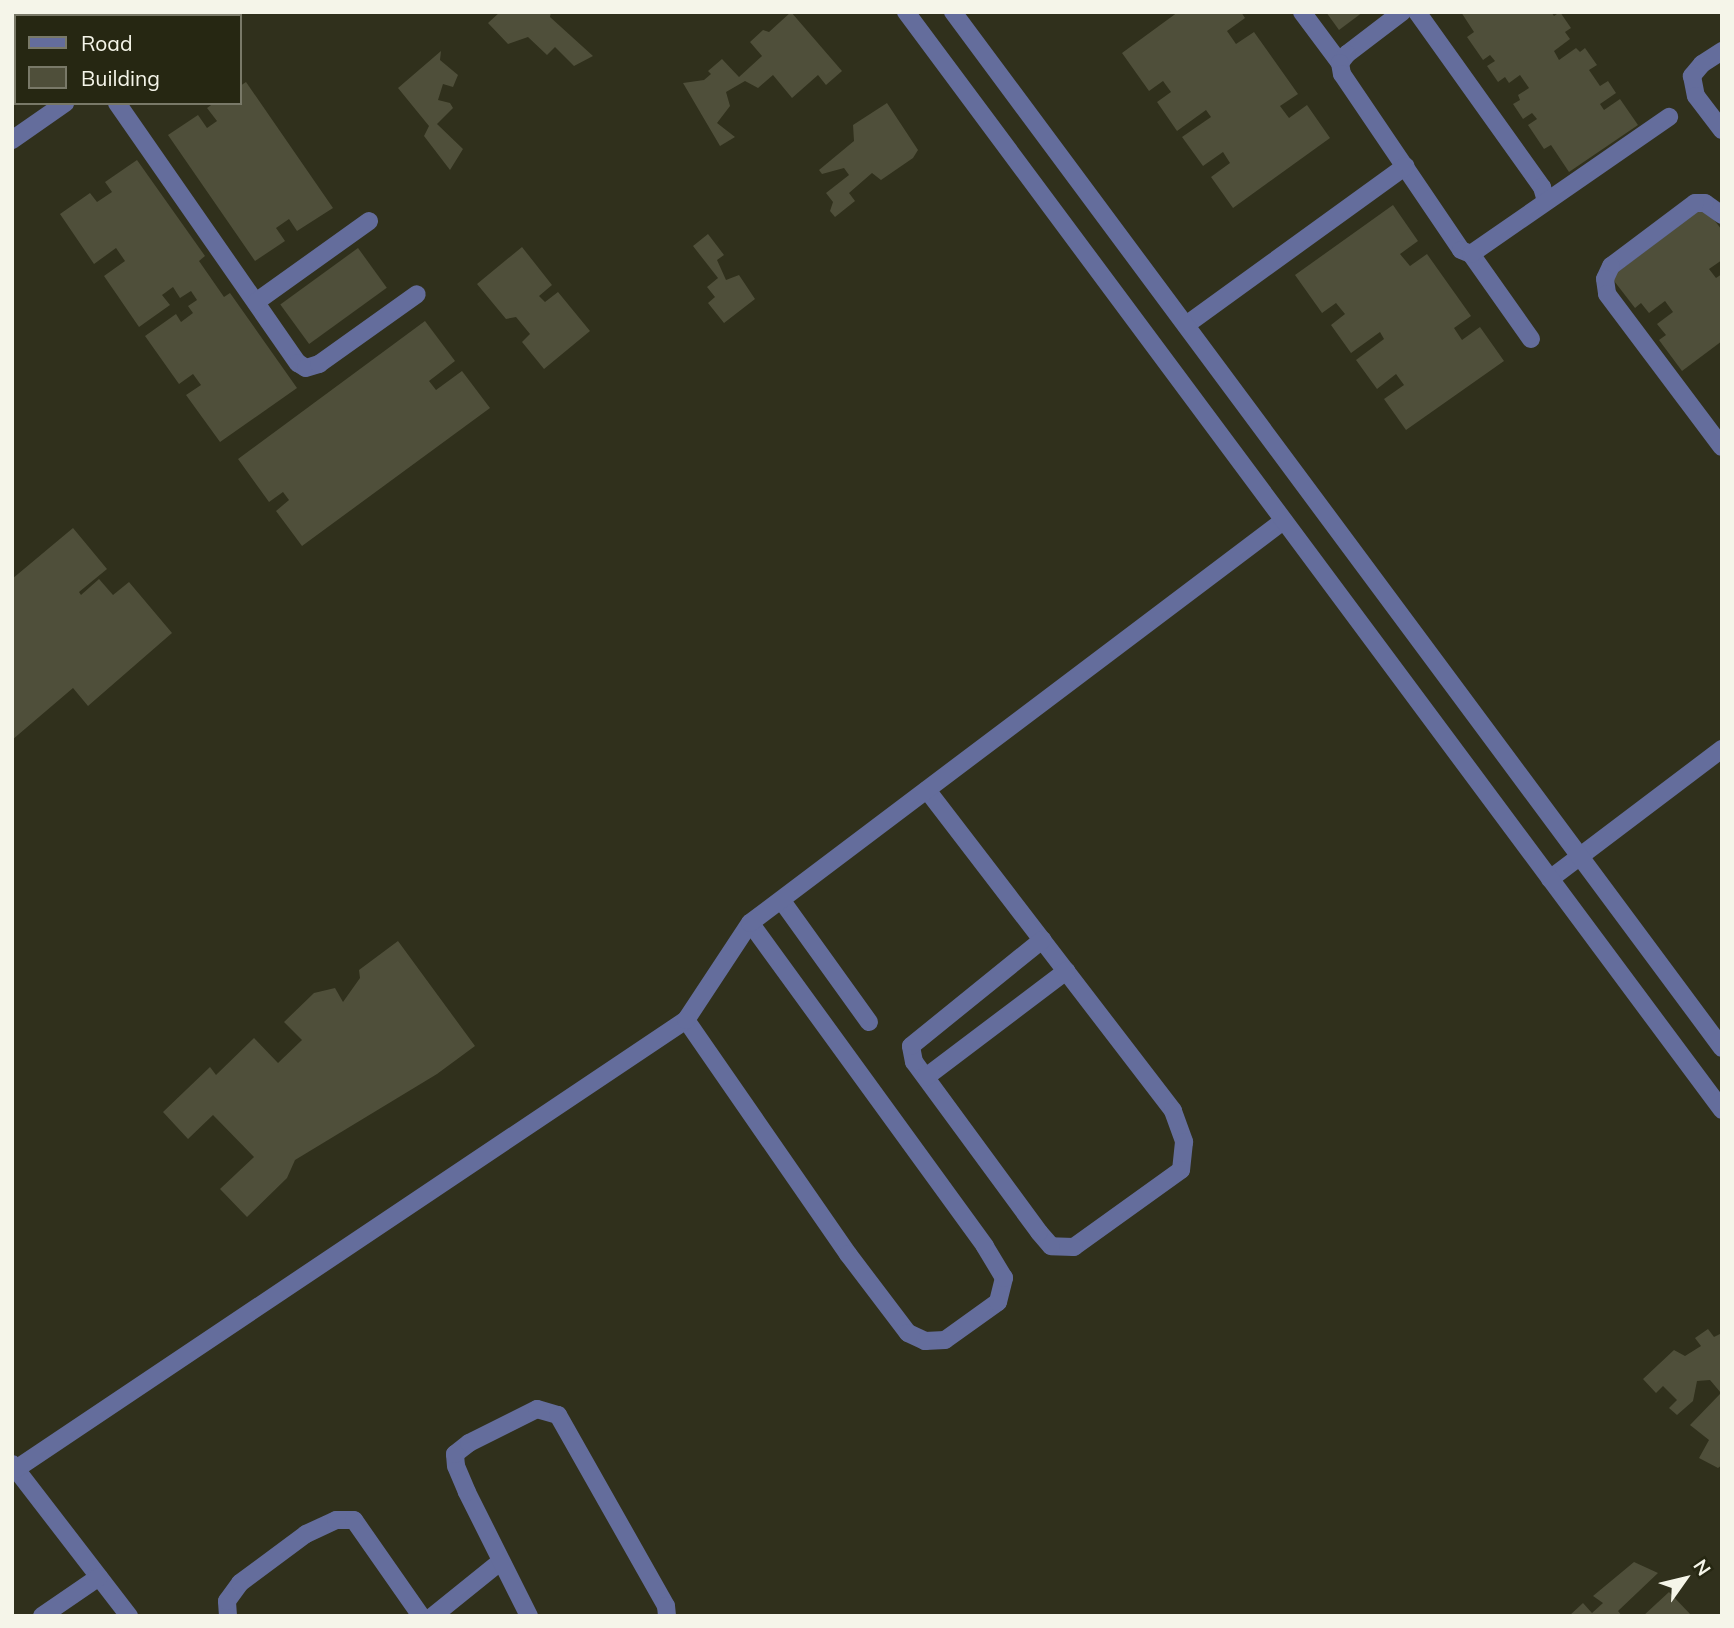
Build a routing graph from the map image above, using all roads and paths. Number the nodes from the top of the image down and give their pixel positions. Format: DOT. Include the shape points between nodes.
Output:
graph roads {
  1 [pos="906,12"];
  2 [pos="953,12"];
  3 [pos="1302,12"];
  4 [pos="1402,12"];
  5 [pos="1417,12"];
  6 [pos="1722,51"];
  7 [pos="1340,63"];
  8 [pos="62,105"];
  9 [pos="118,105"];
  10 [pos="1669,117"];
  11 [pos="1722,130"];
  12 [pos="12,140"];
  13 [pos="1406,166"];
  14 [pos="1545,201"];
  15 [pos="1722,215"];
  16 [pos="369,221"];
  17 [pos="1471,254"];
  18 [pos="417,294"];
  19 [pos="256,303"];
  20 [pos="1186,325"];
  21 [pos="1531,339"];
  22 [pos="1722,447"];
  23 [pos="1283,521"];
  24 [pos="1722,749"];
  25 [pos="928,790"];
  26 [pos="1579,855"];
  27 [pos="1550,879"];
  28 [pos="782,901"];
  29 [pos="750,923"];
  30 [pos="1042,940"];
  31 [pos="1066,971"];
  32 [pos="686,1020"];
  33 [pos="869,1022"];
  34 [pos="1722,1048"];
  35 [pos="926,1077"];
  36 [pos="1722,1110"];
  37 [pos="14,1467"];
  38 [pos="500,1562"];
  39 [pos="99,1577"];
  40 [pos="42,1616"];
  41 [pos="129,1616"];
  42 [pos="228,1616"];
  43 [pos="421,1616"];
  44 [pos="433,1616"];
  45 [pos="529,1616"];
  46 [pos="667,1616"];
  1 -- 23 [label="street"];
  2 -- 20 [label="street"];
  3 -- 7 [label="street"];
  4 -- 7 [label="street"];
  5 -- 14 [label="street" via="1542,187"];
  6 -- 11 [label="street" via="1692,76 1696,96"];
  7 -- 13 [label="street" via="1342,74"];
  8 -- 12 [label="street"];
  9 -- 19 [label="street"];
  10 -- 14 [label="street"];
  13 -- 17 [label="street" via="1461,250"];
  13 -- 20 [label="street"];
  14 -- 17 [label="street"];
  15 -- 22 [label="street" via="1705,203 1695,203 1611,266 1605,279 1606,294"];
  16 -- 19 [label="street"];
  17 -- 21 [label="street"];
  18 -- 19 [label="street" via="319,364 306,368"];
  20 -- 26 [label="street"];
  23 -- 25 [label="street"];
  23 -- 27 [label="street"];
  24 -- 26 [label="street"];
  25 -- 28 [label="street"];
  25 -- 30 [label="street"];
  26 -- 27 [label="street"];
  26 -- 34 [label="street"];
  27 -- 36 [label="street"];
  28 -- 29 [label="street"];
  28 -- 33 [label="street"];
  29 -- 32 [label="street"];
  29 -- 32 [label="street" via="985,1246 1004,1278 998,1302 945,1340 926,1341 908,1333"];
  30 -- 31 [label="street"];
  30 -- 35 [label="street" via="911,1046"];
  31 -- 35 [label="street"];
  31 -- 35 [label="street" via="1173,1111 1184,1142 1181,1170 1074,1247 1051,1246"];
  32 -- 37 [label="street"];
  37 -- 39 [label="street"];
  38 -- 44 [label="street"];
  38 -- 45 [label="street"];
  38 -- 46 [label="street" via="456,1466 455,1454 537,1409 558,1415 666,1606"];
  39 -- 40 [label="street"];
  39 -- 41 [label="street"];
  42 -- 43 [label="street" via="227,1601 240,1583 306,1534 336,1520 354,1520"];
}
